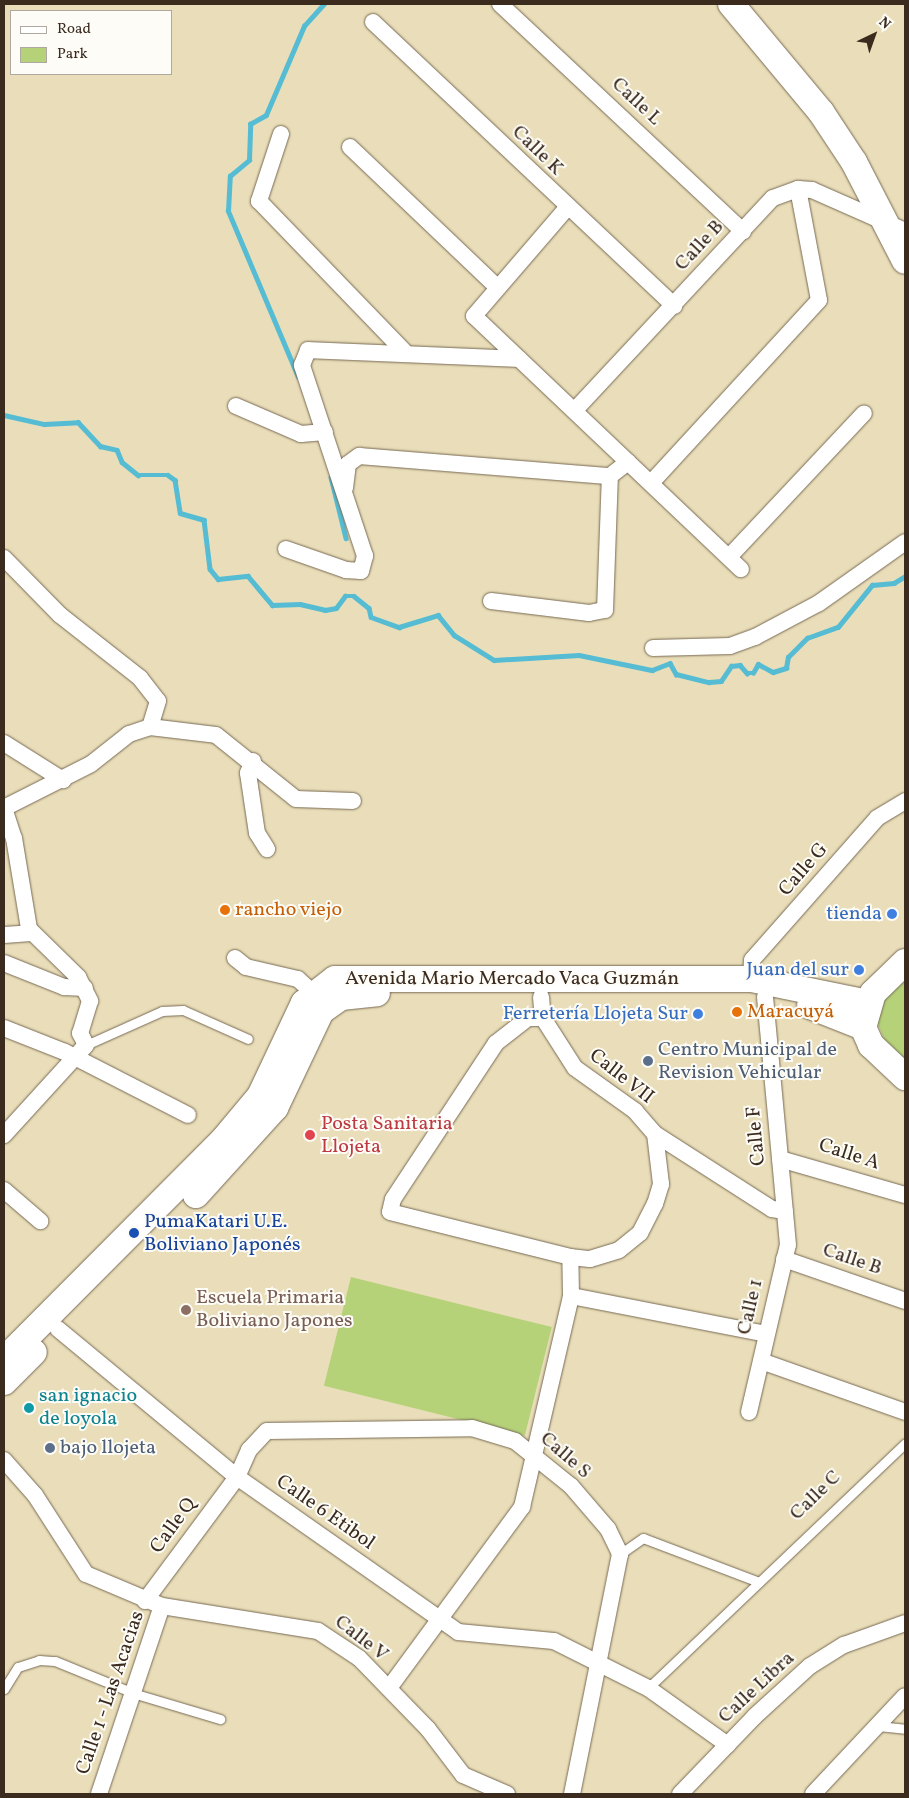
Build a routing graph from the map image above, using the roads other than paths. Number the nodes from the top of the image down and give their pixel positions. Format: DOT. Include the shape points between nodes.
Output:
graph roads {
  1 [pos="500,4"];
  2 [pos="731,4"];
  3 [pos="373,22"];
  4 [pos="281,134"];
  5 [pos="350,147"];
  6 [pos="798,189"];
  7 [pos="566,209"];
  8 [pos="896,226"];
  9 [pos="743,231"];
  10 [pos="905,261"];
  11 [pos="497,287"];
  12 [pos="674,306"];
  13 [pos="404,351"];
  14 [pos="519,359"];
  15 [pos="236,406"];
  16 [pos="575,410"];
  17 [pos="864,413"];
  18 [pos="325,432"];
  19 [pos="628,462"];
  20 [pos="610,476"];
  21 [pos="651,482"];
  22 [pos="345,493"];
  23 [pos="905,542"];
  24 [pos="286,549"];
  25 [pos="729,557"];
  26 [pos="4,558"];
  27 [pos="741,569"];
  28 [pos="491,601"];
  29 [pos="653,648"];
  30 [pos="150,727"];
  31 [pos="4,743"];
  32 [pos="252,761"];
  33 [pos="63,780"];
  34 [pos="905,800"];
  35 [pos="353,801"];
  36 [pos="4,808"];
  37 [pos="267,849"];
  38 [pos="31,933"];
  39 [pos="4,935"];
  40 [pos="235,958"];
  41 [pos="903,961"];
  42 [pos="4,963"];
  43 [pos="85,988"];
  44 [pos="758,988"];
  45 [pos="313,993"];
  46 [pos="542,999"];
  47 [pos="865,1015"];
  48 [pos="4,1028"];
  49 [pos="248,1039"];
  50 [pos="86,1045"];
  51 [pos="291,1053"];
  52 [pos="73,1057"];
  53 [pos="905,1077"];
  54 [pos="188,1115"];
  55 [pos="655,1134"];
  56 [pos="4,1135"];
  57 [pos="780,1159"];
  58 [pos="4,1190"];
  59 [pos="905,1195"];
  60 [pos="785,1211"];
  61 [pos="40,1221"];
  62 [pos="570,1257"];
  63 [pos="784,1259"];
  64 [pos="570,1296"];
  65 [pos="905,1301"];
  66 [pos="53,1324"];
  67 [pos="766,1334"];
  68 [pos="760,1361"];
  69 [pos="7,1363"];
  70 [pos="749,1412"];
  71 [pos="905,1412"];
  72 [pos="905,1443"];
  73 [pos="534,1455"];
  74 [pos="4,1460"];
  75 [pos="236,1477"];
  76 [pos="620,1554"];
  77 [pos="759,1582"];
  78 [pos="145,1601"];
  79 [pos="162,1606"];
  80 [pos="439,1618"];
  81 [pos="905,1623"];
  82 [pos="600,1663"];
  83 [pos="388,1688"];
  84 [pos="648,1688"];
  85 [pos="4,1689"];
  86 [pos="136,1694"];
  87 [pos="905,1696"];
  88 [pos="220,1719"];
  89 [pos="878,1726"];
  90 [pos="905,1729"];
  91 [pos="728,1745"];
  92 [pos="99,1794"];
  93 [pos="508,1794"];
  94 [pos="572,1794"];
  95 [pos="680,1794"];
  96 [pos="813,1794"];
  1 -- 9 [label="street, Calle L"];
  2 -- 8 [label="main road" via="821,112"];
  3 -- 7 [label="street, Calle K"];
  4 -- 13 [label="street" via="259,200"];
  5 -- 11 [label="street"];
  6 -- 8 [label="street" via="825,194"];
  6 -- 9 [label="street, Calle B" via="773,198"];
  6 -- 21 [label="street" via="819,300"];
  7 -- 11 [label="street"];
  7 -- 12 [label="street, Calle K"];
  8 -- 10 [label="main road"];
  9 -- 12 [label="street, Calle B"];
  11 -- 14 [label="street" via="474,316"];
  12 -- 16 [label="street, Calle B"];
  13 -- 14 [label="street"];
  13 -- 18 [label="street" via="308,350 302,365"];
  14 -- 16 [label="street"];
  15 -- 18 [label="street" via="301,434"];
  16 -- 19 [label="street"];
  17 -- 25 [label="street"];
  18 -- 22 [label="street"];
  19 -- 20 [label="street"];
  19 -- 21 [label="street"];
  20 -- 22 [label="street" via="367,455 353,458 348,464"];
  20 -- 28 [label="street" via="605,610 589,613"];
  21 -- 25 [label="street"];
  22 -- 24 [label="street" via="363,541 361,571 328,566"];
  23 -- 29 [label="street" via="819,603 755,637 730,646"];
  25 -- 27 [label="street"];
  26 -- 30 [label="street" via="60,615 140,678 158,701"];
  30 -- 32 [label="street" via="216,735"];
  30 -- 33 [label="street" via="129,734"];
  31 -- 33 [label="street"];
  32 -- 35 [label="street" via="296,799"];
  32 -- 37 [label="street" via="248,773 257,833"];
  33 -- 36 [label="street"];
  34 -- 44 [label="street, Calle G" via="877,818 752,960"];
  36 -- 38 [label="street" via="14,838"];
  38 -- 39 [label="street"];
  38 -- 43 [label="street"];
  40 -- 45 [label="street" via="246,967 298,979"];
  41 -- 47 [label="main road"];
  42 -- 43 [label="street" via="64,986"];
  43 -- 50 [label="street" via="89,1012 80,1032"];
  44 -- 46 [label="main road, Avenida Mario Mercado Vaca Guzmán"];
  44 -- 47 [label="main road, Avenida Mario Mercado Vaca Guzmán" via="818,1008"];
  44 -- 57 [label="street, Calle F"];
  45 -- 46 [label="main road, Avenida Mario Mercado Vaca Guzmán" via="335,979 352,978"];
  45 -- 51 [label="main road, Avenida Mario Mercado Vaca Guzmán"];
  46 -- 51 [label="main road, Avenida Mario Mercado Vaca Guzmán" via="445,992 341,997 322,1011"];
  46 -- 55 [label="street, Calle VII" via="567,1061 635,1111"];
  46 -- 62 [label="street" via="528,1018 496,1043 393,1199 390,1212"];
  47 -- 53 [label="main road" via="871,1045"];
  48 -- 52 [label="street"];
  49 -- 50 [label="lane" via="183,1010 162,1011"];
  50 -- 52 [label="street"];
  51 -- 66 [label="main road, Avenida Mario Mercado Vaca Guzmán" via="275,1108"];
  52 -- 54 [label="street"];
  52 -- 56 [label="street"];
  55 -- 60 [label="street, Calle VII" via="772,1209"];
  55 -- 62 [label="street" via="661,1184 640,1233 620,1250 590,1259"];
  57 -- 59 [label="street, Calle A"];
  57 -- 60 [label="street, Calle F"];
  58 -- 61 [label="street"];
  60 -- 63 [label="street, Calle 1" via="788,1245"];
  62 -- 64 [label="street"];
  63 -- 65 [label="street, Calle B"];
  63 -- 67 [label="street, Calle 1"];
  64 -- 67 [label="street"];
  64 -- 73 [label="street"];
  66 -- 69 [label="main road, Avenida Mario Mercado Vaca Guzmán"];
  66 -- 75 [label="street, Calle 6 Etibol"];
  67 -- 68 [label="street, Calle 1"];
  68 -- 70 [label="street, Calle 1"];
  68 -- 71 [label="street"];
  72 -- 77 [label="lane, Calle C"];
  73 -- 75 [label="street, Calle S" via="515,1441 472,1428 280,1429 260,1436"];
  73 -- 76 [label="street, Calle S" via="570,1486 608,1529"];
  73 -- 80 [label="street" via="522,1507"];
  74 -- 78 [label="street, Calle V" via="35,1495 86,1574"];
  75 -- 78 [label="street, Calle Q"];
  75 -- 80 [label="street, Calle 6 Etibol"];
  76 -- 77 [label="lane" via="643,1538"];
  76 -- 82 [label="street"];
  77 -- 84 [label="lane, Calle C"];
  78 -- 79 [label="street, Calle V"];
  79 -- 83 [label="street, Calle V" via="318,1631 359,1658"];
  79 -- 86 [label="street, Calle 1 - Las Acacias"];
  80 -- 82 [label="street, Calle 6 Etibol" via="471,1634 554,1641"];
  80 -- 83 [label="street"];
  81 -- 91 [label="street, Calle Libra" via="844,1644 810,1666"];
  82 -- 84 [label="street, Calle 6 Etibol"];
  82 -- 94 [label="street"];
  83 -- 93 [label="street, Calle V" via="463,1775"];
  84 -- 91 [label="street, Calle 6 Etibol"];
  85 -- 86 [label="lane" via="18,1668 39,1660 86,1670"];
  86 -- 88 [label="lane"];
  86 -- 92 [label="street, Calle 1 - Las Acacias"];
  87 -- 89 [label="street"];
  89 -- 90 [label="lane"];
  89 -- 96 [label="street"];
  91 -- 95 [label="street, Calle Libra"];
}
